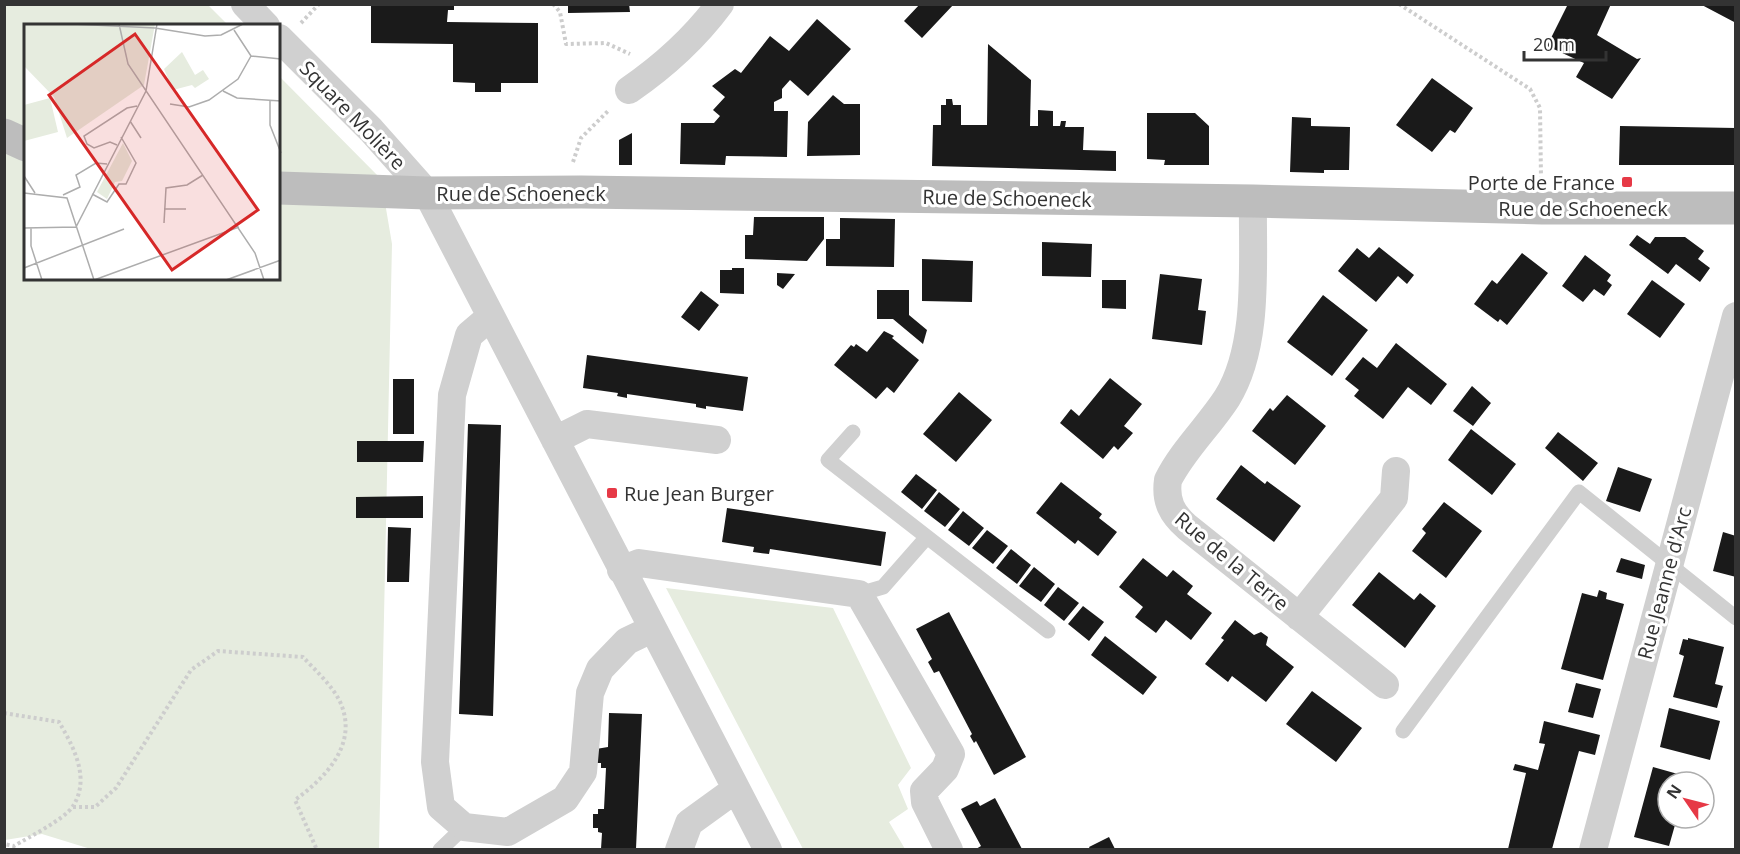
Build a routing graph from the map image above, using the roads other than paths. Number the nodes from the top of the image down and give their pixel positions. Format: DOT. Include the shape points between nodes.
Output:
graph roads {
  1 [pos="245,4"];
  2 [pos="720,4"];
  3 [pos="264,24"];
  4 [pos="280,39"];
  5 [pos="629,90"];
  6 [pos="4,135"];
  7 [pos="24,144"];
  8 [pos="280,188"];
  9 [pos="427,193"];
  10 [pos="1254,201"];
  11 [pos="1736,208"];
  12 [pos="1736,316"];
  13 [pos="489,318"];
  14 [pos="853,432"];
  15 [pos="555,440"];
  16 [pos="717,440"];
  17 [pos="1396,471"];
  18 [pos="927,537"];
  19 [pos="1668,567"];
  20 [pos="621,570"];
  21 [pos="859,594"];
  22 [pos="1299,617"];
  23 [pos="1736,618"];
  24 [pos="652,629"];
  25 [pos="1048,631"];
  26 [pos="1385,685"];
  27 [pos="1403,731"];
  28 [pos="736,789"];
  29 [pos="464,827"];
  30 [pos="440,849"];
  31 [pos="679,849"];
  32 [pos="768,849"];
  33 [pos="949,849"];
  34 [pos="1593,849"];
  1 -- 3 [label="street"];
  2 -- 5 [label="street" via="701,31 661,68"];
  4 -- 9 [label="street, Square Molière" via="372,130"];
  6 -- 7 [label="main road"];
  8 -- 9 [label="main road, Rue de Schoeneck"];
  9 -- 10 [label="main road, Rue de Schoeneck"];
  9 -- 13 [label="street"];
  10 -- 11 [label="main road, Rue de Schoeneck"];
  10 -- 22 [label="street, Rue de la Terre" via="1246,354 1227,397 1172,472 1167,490 1176,517"];
  12 -- 19 [label="street, Rue Jeanne d'Arc"];
  13 -- 15 [label="street"];
  13 -- 29 [label="street" via="469,335 452,395 450,431 435,762 441,807"];
  14 -- 18 [label="lane" via="828,460"];
  15 -- 16 [label="street" via="587,424"];
  15 -- 20 [label="street"];
  17 -- 22 [label="street" via="1394,498"];
  18 -- 21 [label="lane" via="883,587"];
  18 -- 25 [label="lane"];
  19 -- 23 [label="lane"];
  19 -- 27 [label="lane" via="1578,492"];
  19 -- 34 [label="street, Rue Jeanne d'Arc"];
  20 -- 21 [label="street" via="639,563"];
  20 -- 24 [label="street"];
  21 -- 33 [label="street" via="951,754 945,769 924,791 925,802"];
  22 -- 26 [label="street, Rue de la Terre"];
  24 -- 28 [label="street"];
  24 -- 29 [label="street" via="627,641 600,669 590,693 583,772 565,799 508,832"];
  28 -- 31 [label="street" via="689,823"];
  28 -- 32 [label="street"];
  29 -- 30 [label="lane"];
}
